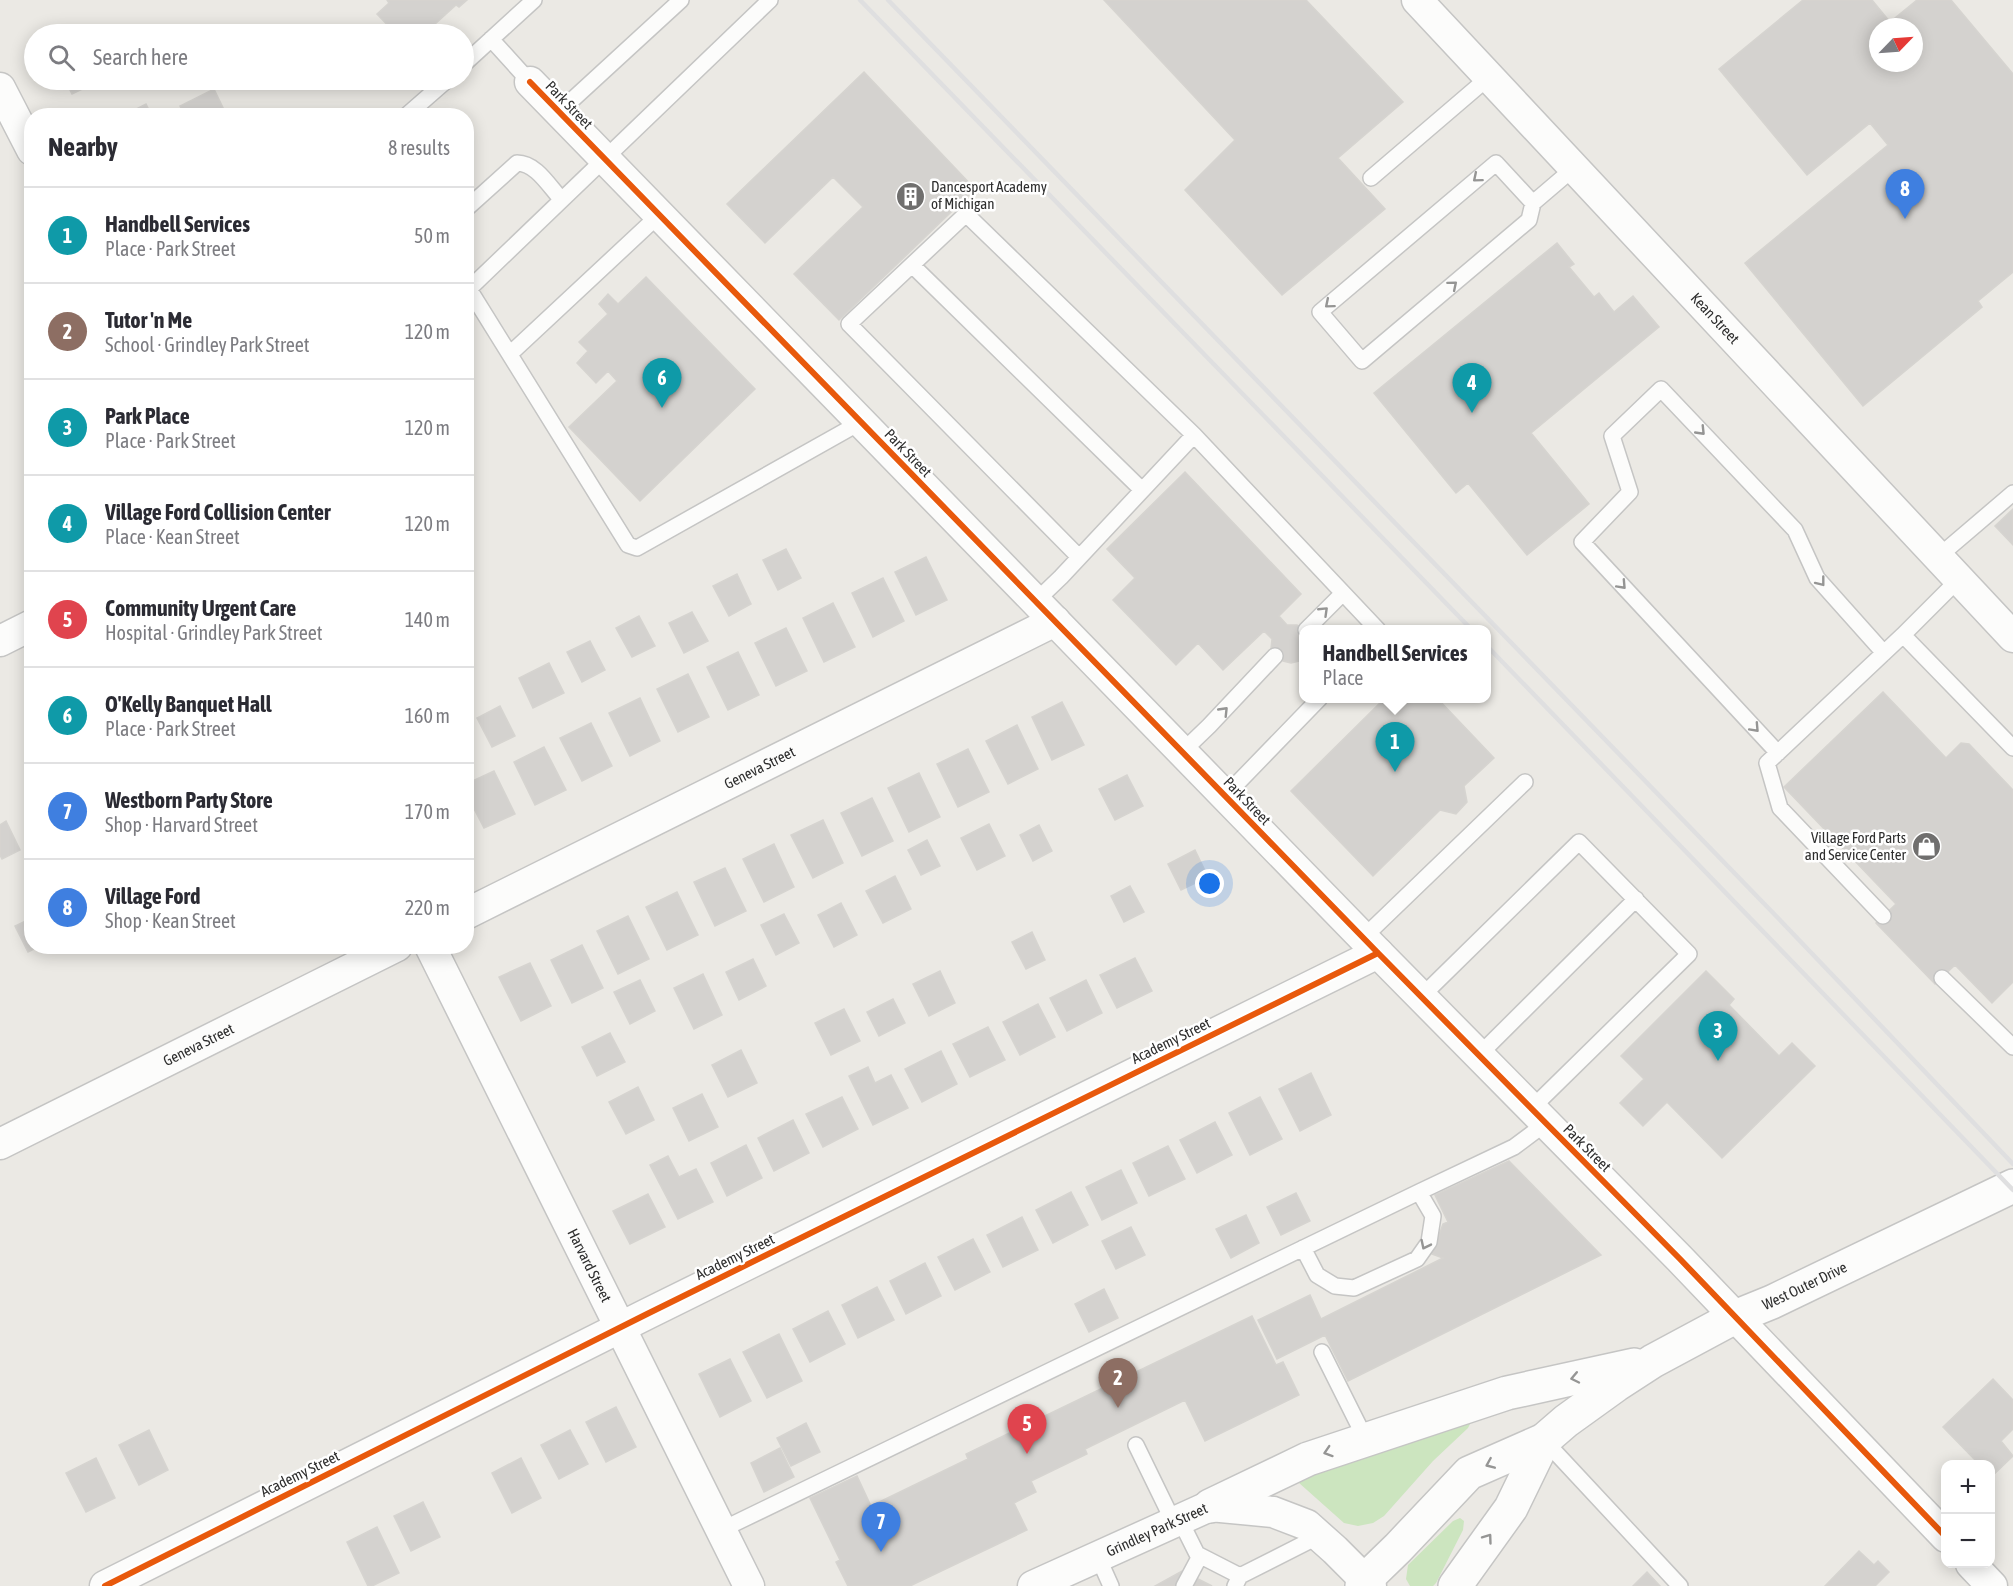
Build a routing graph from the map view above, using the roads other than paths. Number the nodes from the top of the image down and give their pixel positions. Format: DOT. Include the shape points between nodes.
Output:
graph roads {
  1 [pos="534,0"];
  2 [pos="681,0"];
  3 [pos="770,0"];
  4 [pos="1417,0"];
  5 [pos="491,39"];
  6 [pos="474,55"];
  7 [pos="1490,77"];
  8 [pos="530,82"];
  9 [pos="436,90"];
  10 [pos="4,107"];
  11 [pos="415,108"];
  12 [pos="560,112"];
  13 [pos="24,138"];
  14 [pos="604,159"];
  15 [pos="1574,168"];
  16 [pos="1371,178"];
  17 [pos="561,200"];
  18 [pos="474,202"];
  19 [pos="1533,203"];
  20 [pos="659,215"];
  21 [pos="912,265"];
  22 [pos="474,280"];
  23 [pos="474,295"];
  24 [pos="510,354"];
  25 [pos="861,422"];
  26 [pos="1194,435"];
  27 [pos="1142,490"];
  28 [pos="2013,493"];
  29 [pos="1079,557"];
  30 [pos="1938,557"];
  31 [pos="1959,579"];
  32 [pos="1343,593"];
  33 [pos="1045,611"];
  34 [pos="1311,625"];
  35 [pos="1373,625"];
  36 [pos="24,629"];
  37 [pos="1903,634"];
  38 [pos="2013,637"];
  39 [pos="0,641"];
  40 [pos="1884,652"];
  41 [pos="1275,656"];
  42 [pos="1316,703"];
  43 [pos="2013,748"];
  44 [pos="1182,752"];
  45 [pos="1778,753"];
  46 [pos="1525,782"];
  47 [pos="1225,796"];
  48 [pos="1636,899"];
  49 [pos="474,910"];
  50 [pos="1883,916"];
  51 [pos="1370,945"];
  52 [pos="381,954"];
  53 [pos="434,954"];
  54 [pos="1942,978"];
  55 [pos="1421,997"];
  56 [pos="2013,1047"];
  57 [pos="1479,1055"];
  58 [pos="1539,1116"];
  59 [pos="0,1144"];
  60 [pos="2013,1186"];
  61 [pos="1419,1192"];
  62 [pos="1303,1248"];
  63 [pos="1736,1317"];
  64 [pos="620,1328"];
  65 [pos="1322,1352"];
  66 [pos="1653,1361"];
  67 [pos="1366,1440"];
  68 [pos="1544,1440"];
  69 [pos="1136,1445"];
  70 [pos="1210,1506"];
  71 [pos="1177,1521"];
  72 [pos="721,1530"];
  73 [pos="1941,1532"];
  74 [pos="1319,1536"];
  75 [pos="1200,1556"];
  76 [pos="1098,1557"];
  77 [pos="1976,1568"];
  78 [pos="1238,1581"];
  79 [pos="1366,1584"];
  80 [pos="105,1586"];
  81 [pos="749,1586"];
  82 [pos="1033,1586"];
  83 [pos="1111,1586"];
  84 [pos="1184,1586"];
  85 [pos="1455,1586"];
  86 [pos="1680,1586"];
  87 [pos="1992,1586"];
  1 -- 5 [label="lane"];
  2 -- 12 [label="lane"];
  3 -- 14 [label="lane"];
  4 -- 7 [label="street, Kean Street"];
  5 -- 6 [label="lane"];
  5 -- 8 [label="lane"];
  7 -- 15 [label="street, Kean Street"];
  7 -- 16 [label="lane"];
  8 -- 12 [label="street, Park Street"];
  9 -- 11 [label="lane"];
  10 -- 13 [label="street"];
  12 -- 14 [label="street, Park Street"];
  14 -- 17 [label="lane"];
  14 -- 20 [label="street, Park Street"];
  15 -- 19 [label="lane"];
  15 -- 30 [label="street, Kean Street"];
  17 -- 18 [label="lane" via="532,166 517,163"];
  17 -- 22 [label="lane"];
  19 -- 19 [label="lane, one-way" via="1496,162 1320,312 1362,361 1528,220"];
  20 -- 24 [label="lane"];
  20 -- 25 [label="street, Park Street"];
  21 -- 26 [label="lane" via="966,214"];
  21 -- 27 [label="lane"];
  21 -- 29 [label="lane" via="849,324"];
  23 -- 24 [label="lane"];
  24 -- 25 [label="lane" via="628,545 637,548"];
  25 -- 33 [label="street, Park Street"];
  26 -- 27 [label="lane"];
  26 -- 32 [label="lane"];
  27 -- 29 [label="lane"];
  28 -- 30 [label="lane"];
  29 -- 33 [label="lane"];
  30 -- 31 [label="street, Kean Street"];
  31 -- 37 [label="lane"];
  31 -- 38 [label="street, Kean Street"];
  34 -- 32 [label="lane, one-way"];
  32 -- 35 [label="lane"];
  33 -- 44 [label="street, Park Street"];
  33 -- 49 [label="street, Geneva Street"];
  36 -- 39 [label="street"];
  37 -- 40 [label="lane"];
  37 -- 43 [label="lane"];
  40 -- 45 [label="lane"];
  40 -- 45 [label="lane" via="1817,578 1795,530 1661,389 1612,436 1630,492 1582,542"];
  44 -- 41 [label="lane, one-way"];
  42 -- 47 [label="lane"];
  44 -- 47 [label="street, Park Street"];
  45 -- 50 [label="lane" via="1767,763 1780,808"];
  46 -- 51 [label="lane"];
  47 -- 51 [label="street, Park Street"];
  48 -- 55 [label="lane" via="1579,842"];
  48 -- 57 [label="lane"];
  48 -- 58 [label="lane" via="1689,954"];
  51 -- 55 [label="street, Park Street"];
  51 -- 64 [label="street, Academy Street"];
  52 -- 59 [label="street, Geneva Street"];
  53 -- 64 [label="street, Harvard Street"];
  54 -- 56 [label="lane"];
  55 -- 57 [label="street, Park Street"];
  57 -- 58 [label="street, Park Street"];
  58 -- 61 [label="lane" via="1514,1147"];
  58 -- 63 [label="street, Park Street"];
  60 -- 63 [label="main road, West Outer Drive"];
  61 -- 62 [label="lane"];
  61 -- 62 [label="lane, one-way" via="1433,1216 1429,1242 1417,1259 1354,1288 1335,1286 1317,1275"];
  62 -- 72 [label="lane"];
  63 -- 66 [label="main road, West Outer Drive"];
  63 -- 73 [label="street, Park Street"];
  64 -- 72 [label="street, Harvard Street"];
  64 -- 80 [label="street, Academy Street"];
  65 -- 67 [label="lane"];
  66 -- 67 [label="main road, one-way" via="1507,1393"];
  66 -- 68 [label="main road, West Outer Drive"];
  67 -- 70 [label="main road, one-way" via="1308,1459"];
  68 -- 79 [label="main road, West Outer Drive, one-way" via="1469,1473"];
  85 -- 68 [label="main road, West Outer Drive, one-way" via="1510,1508"];
  68 -- 86 [label="lane"];
  69 -- 71 [label="lane"];
  70 -- 71 [label="street, Grindley Park Street"];
  70 -- 74 [label="street, Grindley Park Street" via="1273,1512 1307,1525"];
  71 -- 75 [label="lane"];
  71 -- 76 [label="street, Grindley Park Street"];
  72 -- 81 [label="street, Harvard Street"];
  74 -- 78 [label="lane"];
  74 -- 79 [label="street, Grindley Park Street"];
  75 -- 78 [label="lane"];
  75 -- 84 [label="lane"];
  76 -- 82 [label="street, Grindley Park Street"];
  76 -- 83 [label="lane"];
  77 -- 87 [label="street"];
}
